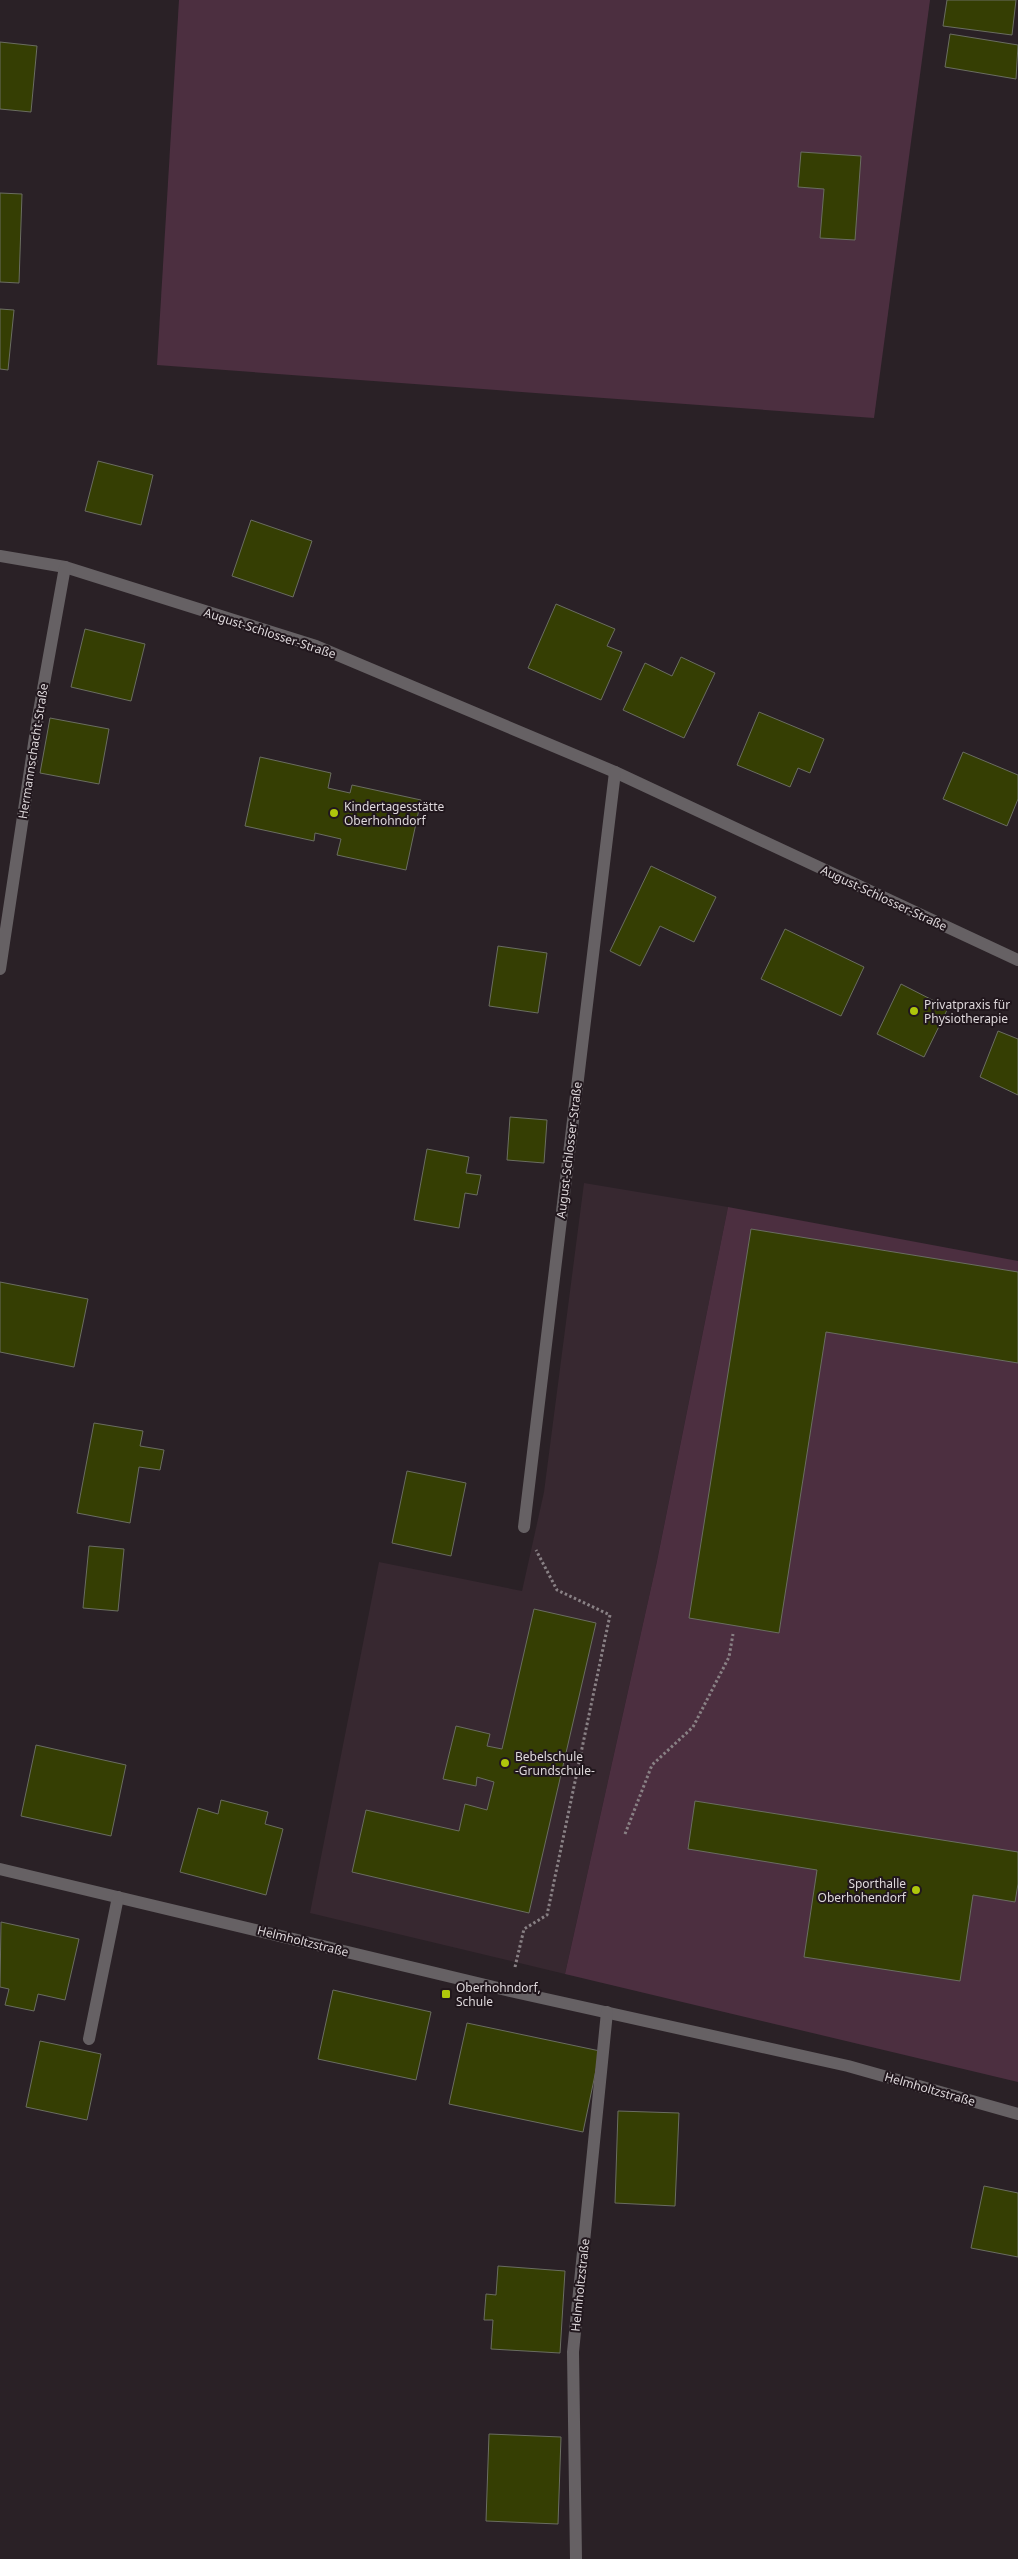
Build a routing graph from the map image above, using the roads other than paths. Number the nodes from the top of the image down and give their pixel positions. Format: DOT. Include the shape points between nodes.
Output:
graph roads {
  1 [pos="0,556"];
  2 [pos="65,567"];
  3 [pos="615,772"];
  4 [pos="2,934"];
  5 [pos="1017,958"];
  6 [pos="0,969"];
  7 [pos="524,1528"];
  8 [pos="0,1869"];
  9 [pos="118,1896"];
  10 [pos="607,2012"];
  11 [pos="89,2039"];
  12 [pos="1018,2114"];
  13 [pos="576,2559"];
  1 -- 2 [label="street, August-Schlosser-Straße"];
  2 -- 3 [label="street, August-Schlosser-Straße" via="316,646"];
  2 -- 4 [label="street, Hermannschacht-Straße"];
  3 -- 5 [label="street, August-Schlosser-Straße"];
  3 -- 7 [label="street, August-Schlosser-Straße"];
  4 -- 6 [label="street, Hermannschacht-Straße"];
  8 -- 9 [label="street, Helmholtzstraße"];
  9 -- 10 [label="street, Helmholtzstraße"];
  9 -- 11 [label="street"];
  10 -- 12 [label="street, Helmholtzstraße" via="848,2066"];
  10 -- 13 [label="street, Helmholtzstraße" via="573,2352"];
}
